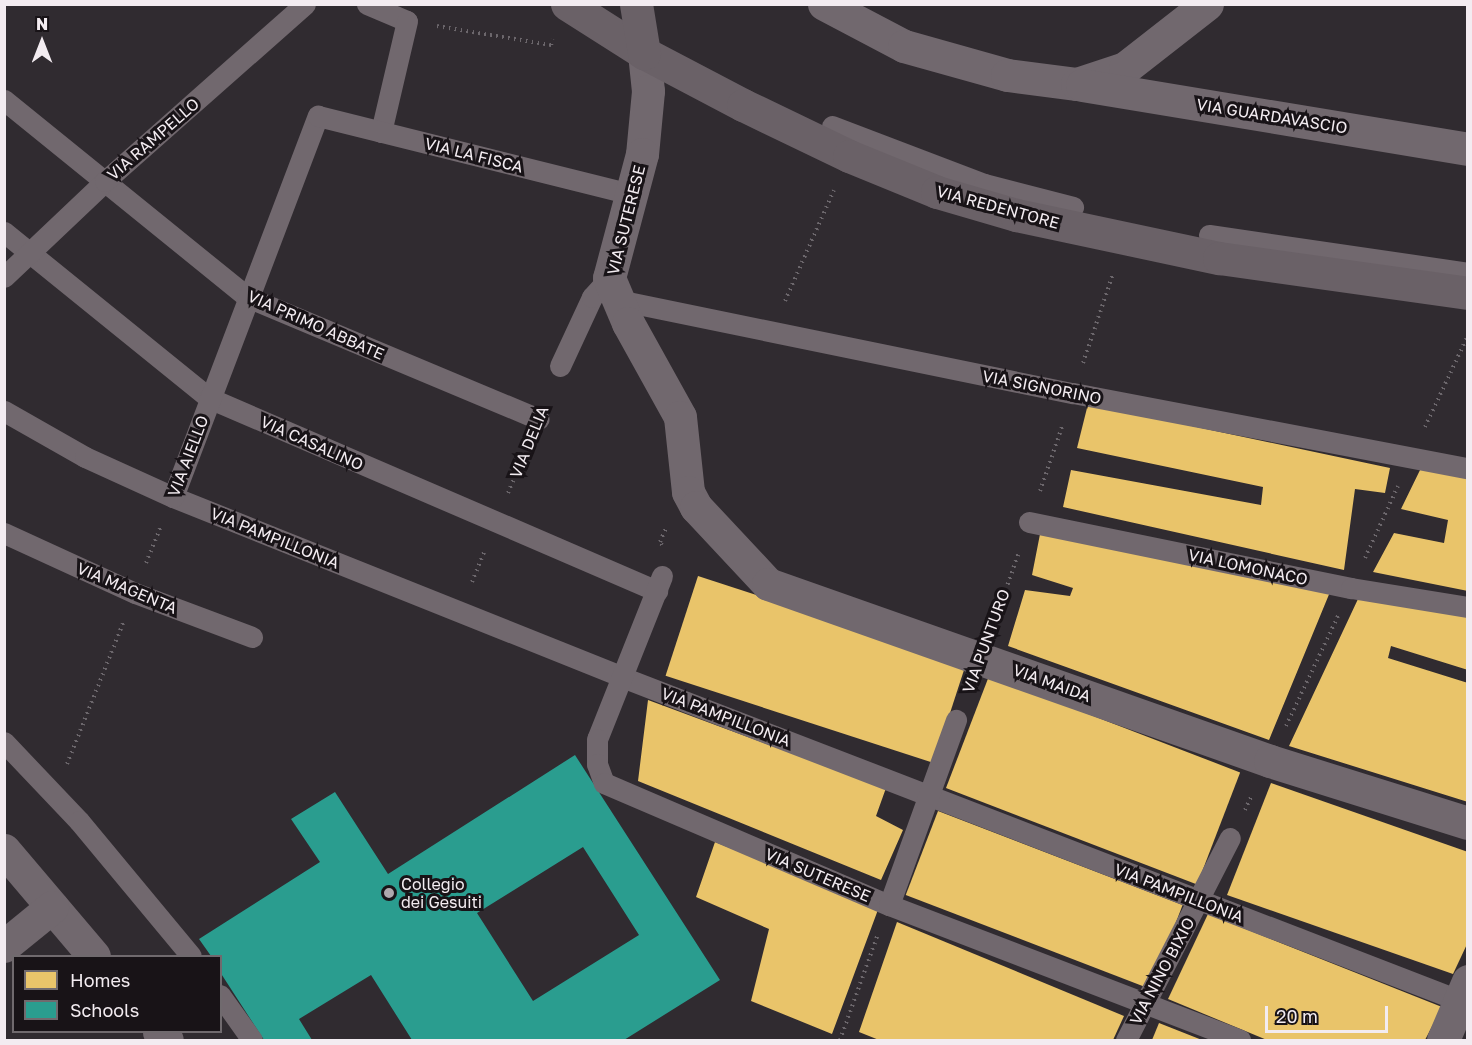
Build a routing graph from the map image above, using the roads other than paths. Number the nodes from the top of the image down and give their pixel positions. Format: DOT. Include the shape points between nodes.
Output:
graph roads {
  1 [pos="367,4"];
  2 [pos="636,4"];
  3 [pos="824,4"];
  4 [pos="1207,4"];
  5 [pos="303,5"];
  6 [pos="568,6"];
  7 [pos="644,53"];
  8 [pos="1077,84"];
  9 [pos="4,100"];
  10 [pos="318,116"];
  11 [pos="832,126"];
  12 [pos="381,132"];
  13 [pos="1467,148"];
  14 [pos="105,181"];
  15 [pos="631,194"];
  16 [pos="1073,207"];
  17 [pos="4,232"];
  18 [pos="1209,235"];
  19 [pos="29,254"];
  20 [pos="1467,273"];
  21 [pos="4,276"];
  22 [pos="614,289"];
  23 [pos="1467,293"];
  24 [pos="247,297"];
  25 [pos="560,366"];
  26 [pos="210,398"];
  27 [pos="4,411"];
  28 [pos="539,419"];
  29 [pos="1467,468"];
  30 [pos="686,477"];
  31 [pos="172,497"];
  32 [pos="1029,522"];
  33 [pos="4,533"];
  34 [pos="659,584"];
  35 [pos="1467,607"];
  36 [pos="252,637"];
  37 [pos="622,677"];
  38 [pos="956,720"];
  39 [pos="4,742"];
  40 [pos="928,796"];
  41 [pos="1467,823"];
  42 [pos="1230,838"];
  43 [pos="4,850"];
  44 [pos="1199,901"];
  45 [pos="889,905"];
  46 [pos="52,907"];
  47 [pos="4,946"];
  48 [pos="92,955"];
  49 [pos="189,955"];
  50 [pos="1463,991"];
  51 [pos="222,998"];
  52 [pos="1144,1002"];
  53 [pos="252,1041"];
  54 [pos="1126,1041"];
  55 [pos="1240,1041"];
  56 [pos="1443,1041"];
  1 -- 12 [label="lane" via="407,21"];
  2 -- 7 [label="street"];
  3 -- 8 [label="street, VIA GUARDAVASCIO" via="904,46 1007,75"];
  4 -- 8 [label="street" via="1125,68"];
  5 -- 14 [label="lane, VIA RAMPELLO"];
  6 -- 7 [label="street, VIA REDENTORE"];
  7 -- 15 [label="street, VIA SUTERESE" via="647,101 642,154"];
  7 -- 23 [label="street, VIA REDENTORE" via="849,156 937,192 1016,216 1219,258"];
  8 -- 13 [label="street, VIA GUARDAVASCIO"];
  9 -- 14 [label="lane, VIA PRIMO ABBATE"];
  10 -- 12 [label="lane, VIA LA FISCA"];
  10 -- 24 [label="lane, VIA AIELLO"];
  11 -- 16 [label="lane, VIA REDENTORE" via="984,184"];
  12 -- 15 [label="lane, VIA LA FISCA"];
  14 -- 19 [label="lane, VIA RAMPELLO"];
  14 -- 24 [label="lane, VIA PRIMO ABBATE"];
  15 -- 22 [label="street, VIA SUTERESE"];
  17 -- 19 [label="lane, VIA CASALINO"];
  18 -- 20 [label="lane"];
  19 -- 21 [label="lane, VIA RAMPELLO"];
  19 -- 26 [label="lane, VIA CASALINO"];
  22 -- 25 [label="lane" via="592,297"];
  22 -- 29 [label="lane, VIA SIGNORINO" via="771,331"];
  22 -- 30 [label="street, VIA SUTERESE" via="680,417"];
  24 -- 26 [label="lane, VIA AIELLO"];
  24 -- 28 [label="lane, VIA PRIMO ABBATE"];
  26 -- 31 [label="lane, VIA AIELLO"];
  26 -- 34 [label="lane, VIA CASALINO" via="496,523"];
  27 -- 31 [label="lane, VIA PAMPILLONIA" via="85,458"];
  30 -- 41 [label="street, VIA MAIDA" via="696,507 768,584 1270,761"];
  31 -- 37 [label="lane, VIA PAMPILLONIA"];
  32 -- 35 [label="lane, VIA LOMONACO" via="1351,588"];
  33 -- 36 [label="lane, VIA MAGENTA" via="135,593"];
  34 -- 37 [label="lane, VIA SUTERESE"];
  37 -- 40 [label="lane, VIA PAMPILLONIA"];
  37 -- 45 [label="lane, VIA SUTERESE" via="597,739 597,764 604,783"];
  38 -- 40 [label="lane"];
  39 -- 49 [label="lane" via="55,796"];
  40 -- 44 [label="lane, VIA PAMPILLONIA"];
  40 -- 45 [label="lane"];
  42 -- 44 [label="lane, VIA NINO BIXIO"];
  43 -- 46 [label="street"];
  44 -- 50 [label="lane, VIA PAMPILLONIA"];
  44 -- 52 [label="lane, VIA NINO BIXIO"];
  45 -- 52 [label="lane, VIA SUTERESE"];
  46 -- 47 [label="street"];
  46 -- 48 [label="street"];
  50 -- 56 [label="street"];
  51 -- 53 [label="lane"];
  52 -- 54 [label="lane, VIA NINO BIXIO"];
  52 -- 55 [label="lane, VIA SUTERESE"];
}
